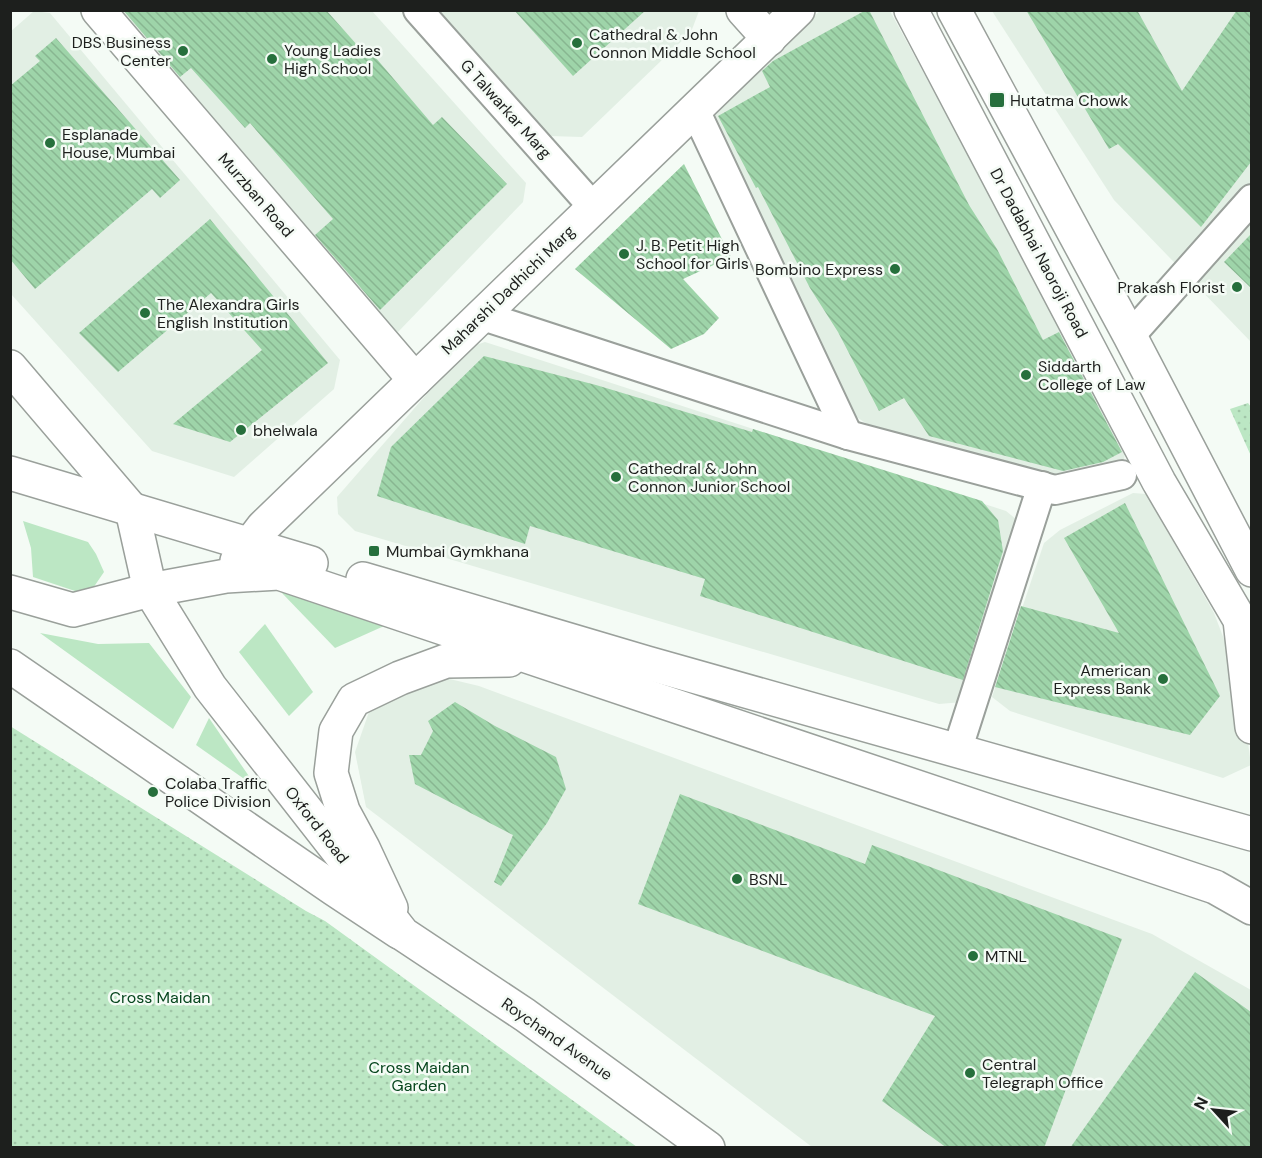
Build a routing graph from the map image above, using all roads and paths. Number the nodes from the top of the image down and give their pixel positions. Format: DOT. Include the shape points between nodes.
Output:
graph roads {
  1 [pos="98,10"];
  2 [pos="418,10"];
  3 [pos="742,10"];
  4 [pos="798,10"];
  5 [pos="911,10"];
  6 [pos="954,10"];
  7 [pos="769,39"];
  8 [pos="695,110"];
  9 [pos="1251,199"];
  10 [pos="594,208"];
  11 [pos="480,315"];
  12 [pos="1130,336"];
  13 [pos="415,380"];
  14 [pos="15,381"];
  15 [pos="848,435"];
  16 [pos="10,474"];
  17 [pos="1122,475"];
  18 [pos="1048,488"];
  19 [pos="132,510"];
  20 [pos="249,545"];
  21 [pos="1251,570"];
  22 [pos="226,576"];
  23 [pos="150,590"];
  24 [pos="10,592"];
  25 [pos="534,659"];
  26 [pos="10,666"];
  27 [pos="1251,727"];
  28 [pos="957,751"];
  29 [pos="1251,834"];
  30 [pos="1251,908"];
  31 [pos="403,934"];
  32 [pos="708,1148"];
  1 -- 13 [label="main road, Murzban Road"];
  2 -- 10 [label="street, G Talwarkar Marg"];
  3 -- 7 [label="main road"];
  4 -- 7 [label="main road, Maharshi Dadhichi Marg"];
  5 -- 27 [label="main road, Dr Dadabhai Naoroji Road" via="1159,482 1240,620"];
  6 -- 12 [label="main road"];
  7 -- 8 [label="main road, Maharshi Dadhichi Marg"];
  8 -- 10 [label="main road, Maharshi Dadhichi Marg"];
  8 -- 15 [label="street"];
  9 -- 12 [label="street"];
  10 -- 11 [label="main road, Maharshi Dadhichi Marg"];
  11 -- 13 [label="main road, Maharshi Dadhichi Marg"];
  11 -- 15 [label="street"];
  12 -- 21 [label="main road"];
  13 -- 20 [label="main road, Maharshi Dadhichi Marg"];
  14 -- 19 [label="main road"];
  15 -- 18 [label="street"];
  16 -- 19 [label="main road"];
  17 -- 18 [label="street"];
  18 -- 28 [label="street"];
  19 -- 20 [label="main road"];
  19 -- 23 [label="main road, Oxford Road"];
  20 -- 22 [label="main road, Maharshi Dadhichi Marg"];
  20 -- 28 [label="main road"];
  22 -- 23 [label="main road"];
  22 -- 25 [label="main road" via="279,573"];
  23 -- 24 [label="main road" via="74,610"];
  23 -- 31 [label="main road, Oxford Road" via="210,687"];
  25 -- 30 [label="main road" via="1204,883"];
  25 -- 31 [label="main road" via="437,664 354,700 336,731 331,773 343,811"];
  26 -- 31 [label="main road, Roychand Avenue"];
  28 -- 29 [label="main road"];
  31 -- 32 [label="main road, Roychand Avenue" via="525,1015"];
}
